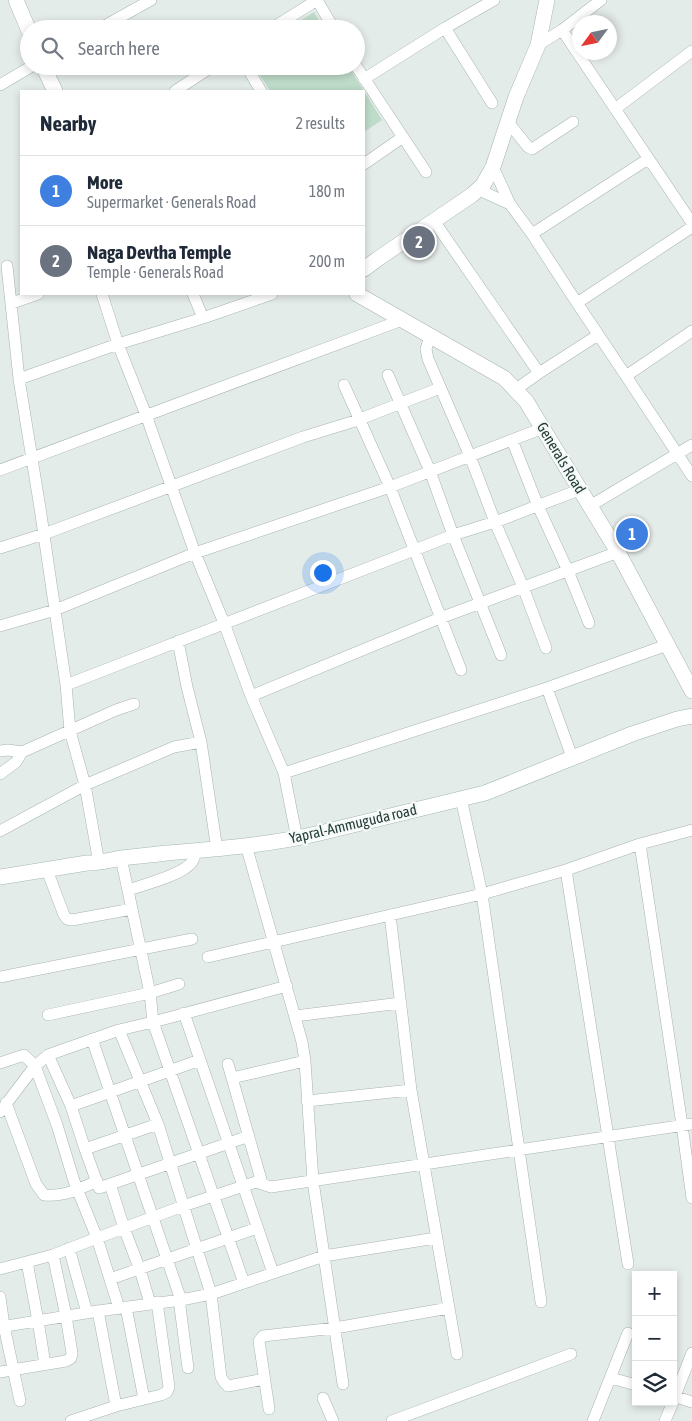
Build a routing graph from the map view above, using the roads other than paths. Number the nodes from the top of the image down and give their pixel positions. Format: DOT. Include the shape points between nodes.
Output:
graph roads {
  1 [pos="16,0"];
  2 [pos="317,0"];
  3 [pos="547,0"];
  4 [pos="601,0"];
  5 [pos="146,1"];
  6 [pos="486,2"];
  7 [pos="24,20"];
  8 [pos="114,20"];
  9 [pos="286,20"];
  10 [pos="329,20"];
  11 [pos="445,28"];
  12 [pos="562,30"];
  13 [pos="538,45"];
  14 [pos="690,56"];
  15 [pos="20,73"];
  16 [pos="47,75"];
  17 [pos="199,75"];
  18 [pos="251,75"];
  19 [pos="362,75"];
  20 [pos="364,79"];
  21 [pos="0,85"];
  22 [pos="55,90"];
  23 [pos="177,90"];
  24 [pos="260,90"];
  25 [pos="492,103"];
  26 [pos="615,109"];
  27 [pos="508,122"];
  28 [pos="573,122"];
  29 [pos="403,137"];
  30 [pos="648,158"];
  31 [pos="365,163"];
  32 [pos="493,167"];
  33 [pos="426,172"];
  34 [pos="478,190"];
  35 [pos="510,204"];
  36 [pos="434,221"];
  37 [pos="692,225"];
  38 [pos="532,234"];
  39 [pos="7,266"];
  40 [pos="365,268"];
  41 [pos="35,295"];
  42 [pos="102,295"];
  43 [pos="193,295"];
  44 [pos="269,295"];
  45 [pos="360,295"];
  46 [pos="12,303"];
  47 [pos="577,303"];
  48 [pos="203,318"];
  49 [pos="402,320"];
  50 [pos="692,331"];
  51 [pos="598,335"];
  52 [pos="430,336"];
  53 [pos="118,344"];
  54 [pos="539,373"];
  55 [pos="388,375"];
  56 [pos="626,376"];
  57 [pos="19,379"];
  58 [pos="344,385"];
  59 [pos="440,388"];
  60 [pos="515,390"];
  61 [pos="400,402"];
  62 [pos="146,415"];
  63 [pos="358,419"];
  64 [pos="543,428"];
  65 [pos="512,440"];
  66 [pos="692,445"];
  67 [pos="678,454"];
  68 [pos="470,456"];
  69 [pos="32,459"];
  70 [pos="0,470"];
  71 [pos="430,471"];
  72 [pos="692,476"];
  73 [pos="172,487"];
  74 [pos="390,487"];
  75 [pos="579,490"];
  76 [pos="538,506"];
  77 [pos="590,506"];
  78 [pos="495,522"];
  79 [pos="44,534"];
  80 [pos="453,535"];
  81 [pos="0,548"];
  82 [pos="414,551"];
  83 [pos="618,552"];
  84 [pos="195,553"];
  85 [pos="568,571"];
  86 [pos="523,587"];
  87 [pos="480,604"];
  88 [pos="55,610"];
  89 [pos="440,618"];
  90 [pos="224,623"];
  91 [pos="589,623"];
  92 [pos="0,626"];
  93 [pos="178,641"];
  94 [pos="667,645"];
  95 [pos="546,648"];
  96 [pos="501,655"];
  97 [pos="461,670"];
  98 [pos="66,684"];
  99 [pos="547,688"];
  100 [pos="692,691"];
  101 [pos="251,696"];
  102 [pos="134,704"];
  103 [pos="692,716"];
  104 [pos="70,731"];
  105 [pos="201,742"];
  106 [pos="0,751"];
  107 [pos="22,752"];
  108 [pos="572,757"];
  109 [pos="284,773"];
  110 [pos="0,774"];
  111 [pos="84,784"];
  112 [pos="461,798"];
  113 [pos="692,830"];
  114 [pos="0,831"];
  115 [pos="297,839"];
  116 [pos="640,844"];
  117 [pos="246,845"];
  118 [pos="217,850"];
  119 [pos="197,851"];
  120 [pos="121,858"];
  121 [pos="100,863"];
  122 [pos="47,870"];
  123 [pos="566,870"];
  124 [pos="0,877"];
  125 [pos="128,890"];
  126 [pos="482,894"];
  127 [pos="132,909"];
  128 [pos="390,915"];
  129 [pos="192,940"];
  130 [pos="274,941"];
  131 [pos="141,950"];
  132 [pos="208,957"];
  133 [pos="0,977"];
  134 [pos="179,984"];
  135 [pos="287,986"];
  136 [pos="150,993"];
  137 [pos="401,1003"];
  138 [pos="184,1013"];
  139 [pos="48,1015"];
  140 [pos="295,1016"];
  141 [pos="153,1022"];
  142 [pos="119,1030"];
  143 [pos="92,1039"];
  144 [pos="48,1055"];
  145 [pos="200,1060"];
  146 [pos="304,1061"];
  147 [pos="0,1063"];
  148 [pos="228,1064"];
  149 [pos="34,1066"];
  150 [pos="170,1071"];
  151 [pos="232,1078"];
  152 [pos="141,1081"];
  153 [pos="411,1090"];
  154 [pos="110,1091"];
  155 [pos="307,1101"];
  156 [pos="71,1106"];
  157 [pos="3,1107"];
  158 [pos="158,1124"];
  159 [pos="687,1124"];
  160 [pos="125,1136"];
  161 [pos="249,1136"];
  162 [pos="607,1136"];
  163 [pos="228,1143"];
  164 [pos="85,1150"];
  165 [pos="519,1150"];
  166 [pos="198,1153"];
  167 [pos="170,1163"];
  168 [pos="424,1164"];
  169 [pos="138,1174"];
  170 [pos="97,1181"];
  171 [pos="313,1181"];
  172 [pos="262,1183"];
  173 [pos="110,1184"];
  174 [pos="243,1187"];
  175 [pos="78,1190"];
  176 [pos="213,1197"];
  177 [pos="692,1198"];
  178 [pos="183,1206"];
  179 [pos="154,1217"];
  180 [pos="124,1228"];
  181 [pos="257,1228"];
  182 [pos="97,1238"];
  183 [pos="228,1238"];
  184 [pos="436,1238"];
  185 [pos="69,1248"];
  186 [pos="197,1249"];
  187 [pos="53,1255"];
  188 [pos="324,1256"];
  189 [pos="168,1259"];
  190 [pos="27,1262"];
  191 [pos="628,1264"];
  192 [pos="0,1269"];
  193 [pos="140,1270"];
  194 [pos="273,1273"];
  195 [pos="110,1280"];
  196 [pos="244,1283"];
  197 [pos="211,1294"];
  198 [pos="0,1297"];
  199 [pos="181,1300"];
  200 [pos="541,1302"];
  201 [pos="154,1303"];
  202 [pos="122,1308"];
  203 [pos="449,1308"];
  204 [pos="92,1312"];
  205 [pos="66,1316"];
  206 [pos="38,1320"];
  207 [pos="2,1326"];
  208 [pos="335,1328"];
  209 [pos="628,1333"];
  210 [pos="692,1353"];
  211 [pos="457,1354"];
  212 [pos="571,1354"];
  213 [pos="45,1364"];
  214 [pos="188,1368"];
  215 [pos="13,1370"];
  216 [pos="0,1372"];
  217 [pos="611,1378"];
  218 [pos="264,1379"];
  219 [pos="343,1384"];
  220 [pos="632,1384"];
  221 [pos="677,1391"];
  222 [pos="323,1398"];
  223 [pos="144,1399"];
  224 [pos="677,1400"];
  225 [pos="20,1401"];
  226 [pos="692,1402"];
  227 [pos="116,1406"];
  228 [pos="671,1406"];
  229 [pos="269,1409"];
  230 [pos="71,1421"];
  231 [pos="333,1421"];
  232 [pos="392,1421"];
  233 [pos="593,1421"];
  234 [pos="666,1421"];
  1 -- 7 [label="street"];
  2 -- 9 [label="street"];
  2 -- 10 [label="street"];
  3 -- 13 [label="street"];
  4 -- 12 [label="street"];
  5 -- 8 [label="street"];
  6 -- 11 [label="street"];
  11 -- 20 [label="street"];
  11 -- 25 [label="street"];
  12 -- 13 [label="street"];
  12 -- 26 [label="street"];
  13 -- 27 [label="street"];
  14 -- 26 [label="street"];
  15 -- 21 [label="street"];
  16 -- 22 [label="street"];
  17 -- 23 [label="street"];
  18 -- 24 [label="street"];
  19 -- 20 [label="street"];
  20 -- 29 [label="street"];
  26 -- 30 [label="street"];
  27 -- 28 [label="street" via="532,149"];
  27 -- 32 [label="street"];
  29 -- 31 [label="street"];
  29 -- 33 [label="street"];
  30 -- 37 [label="street"];
  30 -- 38 [label="street"];
  32 -- 34 [label="street"];
  32 -- 35 [label="street"];
  34 -- 35 [label="street"];
  34 -- 36 [label="street"];
  35 -- 38 [label="street"];
  36 -- 40 [label="street"];
  36 -- 54 [label="street"];
  37 -- 47 [label="street"];
  38 -- 47 [label="street"];
  39 -- 46 [label="street"];
  41 -- 46 [label="street"];
  42 -- 53 [label="street"];
  43 -- 48 [label="street"];
  44 -- 48 [label="street"];
  45 -- 49 [label="street, Generals Road"];
  46 -- 57 [label="street"];
  47 -- 51 [label="street"];
  48 -- 53 [label="street"];
  49 -- 52 [label="street, Generals Road"];
  49 -- 62 [label="street"];
  50 -- 56 [label="street"];
  51 -- 54 [label="street"];
  51 -- 56 [label="street"];
  52 -- 59 [label="street" via="426,349"];
  52 -- 60 [label="street, Generals Road" via="504,378"];
  53 -- 57 [label="street"];
  53 -- 62 [label="street"];
  54 -- 60 [label="street"];
  55 -- 61 [label="street"];
  56 -- 67 [label="street"];
  57 -- 69 [label="street"];
  58 -- 63 [label="street"];
  59 -- 61 [label="street"];
  59 -- 68 [label="street"];
  60 -- 64 [label="street, Generals Road"];
  61 -- 63 [label="street"];
  61 -- 71 [label="street"];
  62 -- 69 [label="street"];
  62 -- 73 [label="street"];
  63 -- 73 [label="street"];
  63 -- 74 [label="street"];
  64 -- 65 [label="street"];
  64 -- 75 [label="street, Generals Road"];
  65 -- 68 [label="street"];
  65 -- 76 [label="street"];
  66 -- 67 [label="street"];
  67 -- 72 [label="street"];
  67 -- 77 [label="street"];
  68 -- 71 [label="street"];
  68 -- 78 [label="street"];
  69 -- 70 [label="street"];
  69 -- 79 [label="street"];
  71 -- 74 [label="street"];
  71 -- 80 [label="street"];
  73 -- 79 [label="street"];
  73 -- 84 [label="street"];
  74 -- 82 [label="street"];
  74 -- 84 [label="street"];
  75 -- 76 [label="street"];
  75 -- 77 [label="street, Generals Road"];
  76 -- 78 [label="street"];
  76 -- 85 [label="street"];
  77 -- 83 [label="street, Generals Road"];
  78 -- 80 [label="street"];
  78 -- 86 [label="street"];
  79 -- 81 [label="street"];
  79 -- 88 [label="street"];
  80 -- 82 [label="street"];
  80 -- 87 [label="street"];
  82 -- 89 [label="street"];
  82 -- 90 [label="street"];
  83 -- 85 [label="street"];
  83 -- 94 [label="street, Generals Road"];
  84 -- 88 [label="street"];
  84 -- 90 [label="street"];
  85 -- 86 [label="street"];
  85 -- 91 [label="street"];
  86 -- 87 [label="street"];
  86 -- 95 [label="street"];
  87 -- 89 [label="street"];
  87 -- 96 [label="street"];
  88 -- 92 [label="street"];
  88 -- 98 [label="street"];
  89 -- 97 [label="street"];
  89 -- 101 [label="street"];
  90 -- 93 [label="street"];
  90 -- 101 [label="street"];
  93 -- 98 [label="street"];
  93 -- 105 [label="street"];
  94 -- 99 [label="street"];
  94 -- 100 [label="street, Generals Road"];
  98 -- 104 [label="street"];
  99 -- 108 [label="street"];
  99 -- 109 [label="street"];
  101 -- 109 [label="street"];
  102 -- 104 [label="street"];
  103 -- 108 [label="street, Yapral-Ammuguda road"];
  104 -- 107 [label="street"];
  104 -- 111 [label="street"];
  105 -- 111 [label="street" via="174,748"];
  105 -- 118 [label="street"];
  106 -- 107 [label="street"];
  107 -- 110 [label="street" via="16,762"];
  108 -- 112 [label="street, Yapral-Ammuguda road" via="485,793"];
  109 -- 115 [label="street"];
  111 -- 114 [label="street"];
  111 -- 121 [label="street"];
  112 -- 115 [label="street, Yapral-Ammuguda road"];
  112 -- 126 [label="street"];
  113 -- 116 [label="street"];
  115 -- 117 [label="street, Yapral-Ammuguda road"];
  116 -- 123 [label="street"];
  116 -- 159 [label="street"];
  117 -- 118 [label="street, Yapral-Ammuguda road"];
  117 -- 130 [label="street"];
  118 -- 119 [label="street, Yapral-Ammuguda road"];
  119 -- 120 [label="street, Yapral-Ammuguda road"];
  119 -- 125 [label="street" via="184,869"];
  120 -- 121 [label="street, Yapral-Ammuguda road"];
  120 -- 125 [label="street"];
  121 -- 122 [label="street, Yapral-Ammuguda road"];
  122 -- 124 [label="street, Yapral-Ammuguda road"];
  122 -- 127 [label="street" via="67,919"];
  123 -- 126 [label="street"];
  123 -- 162 [label="street"];
  125 -- 127 [label="street"];
  126 -- 128 [label="street"];
  126 -- 165 [label="street"];
  127 -- 131 [label="street"];
  128 -- 130 [label="street"];
  128 -- 137 [label="street"];
  129 -- 131 [label="street"];
  130 -- 132 [label="street"];
  130 -- 135 [label="street"];
  131 -- 133 [label="street"];
  131 -- 136 [label="street"];
  134 -- 136 [label="street"];
  135 -- 138 [label="street"];
  135 -- 140 [label="street"];
  136 -- 139 [label="street"];
  136 -- 141 [label="street"];
  137 -- 140 [label="street"];
  137 -- 153 [label="street"];
  138 -- 141 [label="street"];
  138 -- 145 [label="street"];
  140 -- 146 [label="street"];
  141 -- 142 [label="street"];
  141 -- 150 [label="street"];
  142 -- 143 [label="street"];
  142 -- 152 [label="street"];
  143 -- 144 [label="street"];
  143 -- 154 [label="street"];
  144 -- 149 [label="street"];
  144 -- 156 [label="street"];
  145 -- 150 [label="street"];
  145 -- 163 [label="street"];
  146 -- 151 [label="street"];
  146 -- 155 [label="street"];
  147 -- 149 [label="street" via="24,1055"];
  148 -- 151 [label="street"];
  149 -- 157 [label="street"];
  149 -- 175 [label="street"];
  150 -- 152 [label="street"];
  150 -- 166 [label="street"];
  151 -- 161 [label="street"];
  152 -- 154 [label="street"];
  152 -- 158 [label="street"];
  153 -- 155 [label="street"];
  153 -- 168 [label="street"];
  154 -- 156 [label="street"];
  154 -- 160 [label="street"];
  155 -- 171 [label="street"];
  156 -- 164 [label="street"];
  157 -- 175 [label="street" via="36,1184 44,1195 55,1196"];
  158 -- 160 [label="street"];
  158 -- 167 [label="street"];
  159 -- 162 [label="street"];
  159 -- 177 [label="street"];
  160 -- 164 [label="street"];
  160 -- 169 [label="street"];
  161 -- 163 [label="street"];
  161 -- 172 [label="street"];
  162 -- 165 [label="street"];
  162 -- 191 [label="street"];
  163 -- 166 [label="street"];
  163 -- 174 [label="street"];
  164 -- 170 [label="street"];
  165 -- 168 [label="street"];
  165 -- 200 [label="street"];
  166 -- 167 [label="street"];
  166 -- 176 [label="street"];
  167 -- 169 [label="street"];
  167 -- 178 [label="street"];
  168 -- 171 [label="street"];
  168 -- 184 [label="street"];
  169 -- 173 [label="street"];
  169 -- 179 [label="street"];
  170 -- 173 [label="street" via="99,1188"];
  170 -- 175 [label="street"];
  171 -- 172 [label="street" via="271,1187"];
  171 -- 188 [label="street"];
  172 -- 174 [label="street"];
  173 -- 180 [label="street"];
  174 -- 176 [label="street"];
  174 -- 181 [label="street"];
  175 -- 182 [label="street"];
  176 -- 178 [label="street"];
  176 -- 183 [label="street"];
  178 -- 179 [label="street"];
  178 -- 186 [label="street"];
  179 -- 180 [label="street"];
  179 -- 189 [label="street"];
  180 -- 182 [label="street"];
  180 -- 193 [label="street"];
  181 -- 183 [label="street"];
  181 -- 194 [label="street"];
  182 -- 185 [label="street"];
  182 -- 195 [label="street"];
  183 -- 186 [label="street"];
  183 -- 196 [label="street"];
  184 -- 188 [label="street"];
  184 -- 203 [label="street"];
  185 -- 187 [label="street"];
  185 -- 204 [label="street"];
  186 -- 189 [label="street"];
  186 -- 197 [label="street"];
  187 -- 190 [label="street"];
  187 -- 205 [label="street"];
  188 -- 194 [label="street"];
  188 -- 208 [label="street"];
  189 -- 193 [label="street"];
  189 -- 199 [label="street"];
  190 -- 192 [label="street"];
  190 -- 206 [label="street"];
  193 -- 195 [label="street"];
  193 -- 201 [label="street"];
  194 -- 196 [label="street"];
  195 -- 202 [label="street"];
  196 -- 197 [label="street"];
  197 -- 199 [label="street"];
  197 -- 218 [label="street" via="221,1378 228,1386"];
  198 -- 207 [label="street"];
  199 -- 201 [label="street"];
  199 -- 214 [label="street"];
  201 -- 202 [label="street"];
  201 -- 223 [label="street" via="169,1387 161,1396"];
  202 -- 204 [label="street"];
  202 -- 223 [label="street"];
  203 -- 208 [label="street"];
  203 -- 211 [label="street"];
  204 -- 205 [label="street"];
  204 -- 227 [label="street"];
  205 -- 206 [label="street"];
  205 -- 213 [label="street" via="71,1358 66,1362"];
  206 -- 207 [label="street"];
  206 -- 213 [label="street"];
  207 -- 215 [label="street"];
  208 -- 218 [label="street" via="263,1336 259,1341"];
  208 -- 219 [label="street"];
  209 -- 217 [label="street"];
  210 -- 221 [label="street"];
  212 -- 232 [label="street"];
  213 -- 215 [label="street"];
  215 -- 216 [label="street"];
  215 -- 225 [label="street"];
  217 -- 220 [label="street"];
  217 -- 233 [label="street"];
  218 -- 229 [label="street"];
  222 -- 231 [label="street"];
  223 -- 227 [label="street"];
  224 -- 226 [label="street"];
  227 -- 230 [label="street"];
  228 -- 234 [label="street"];
}
